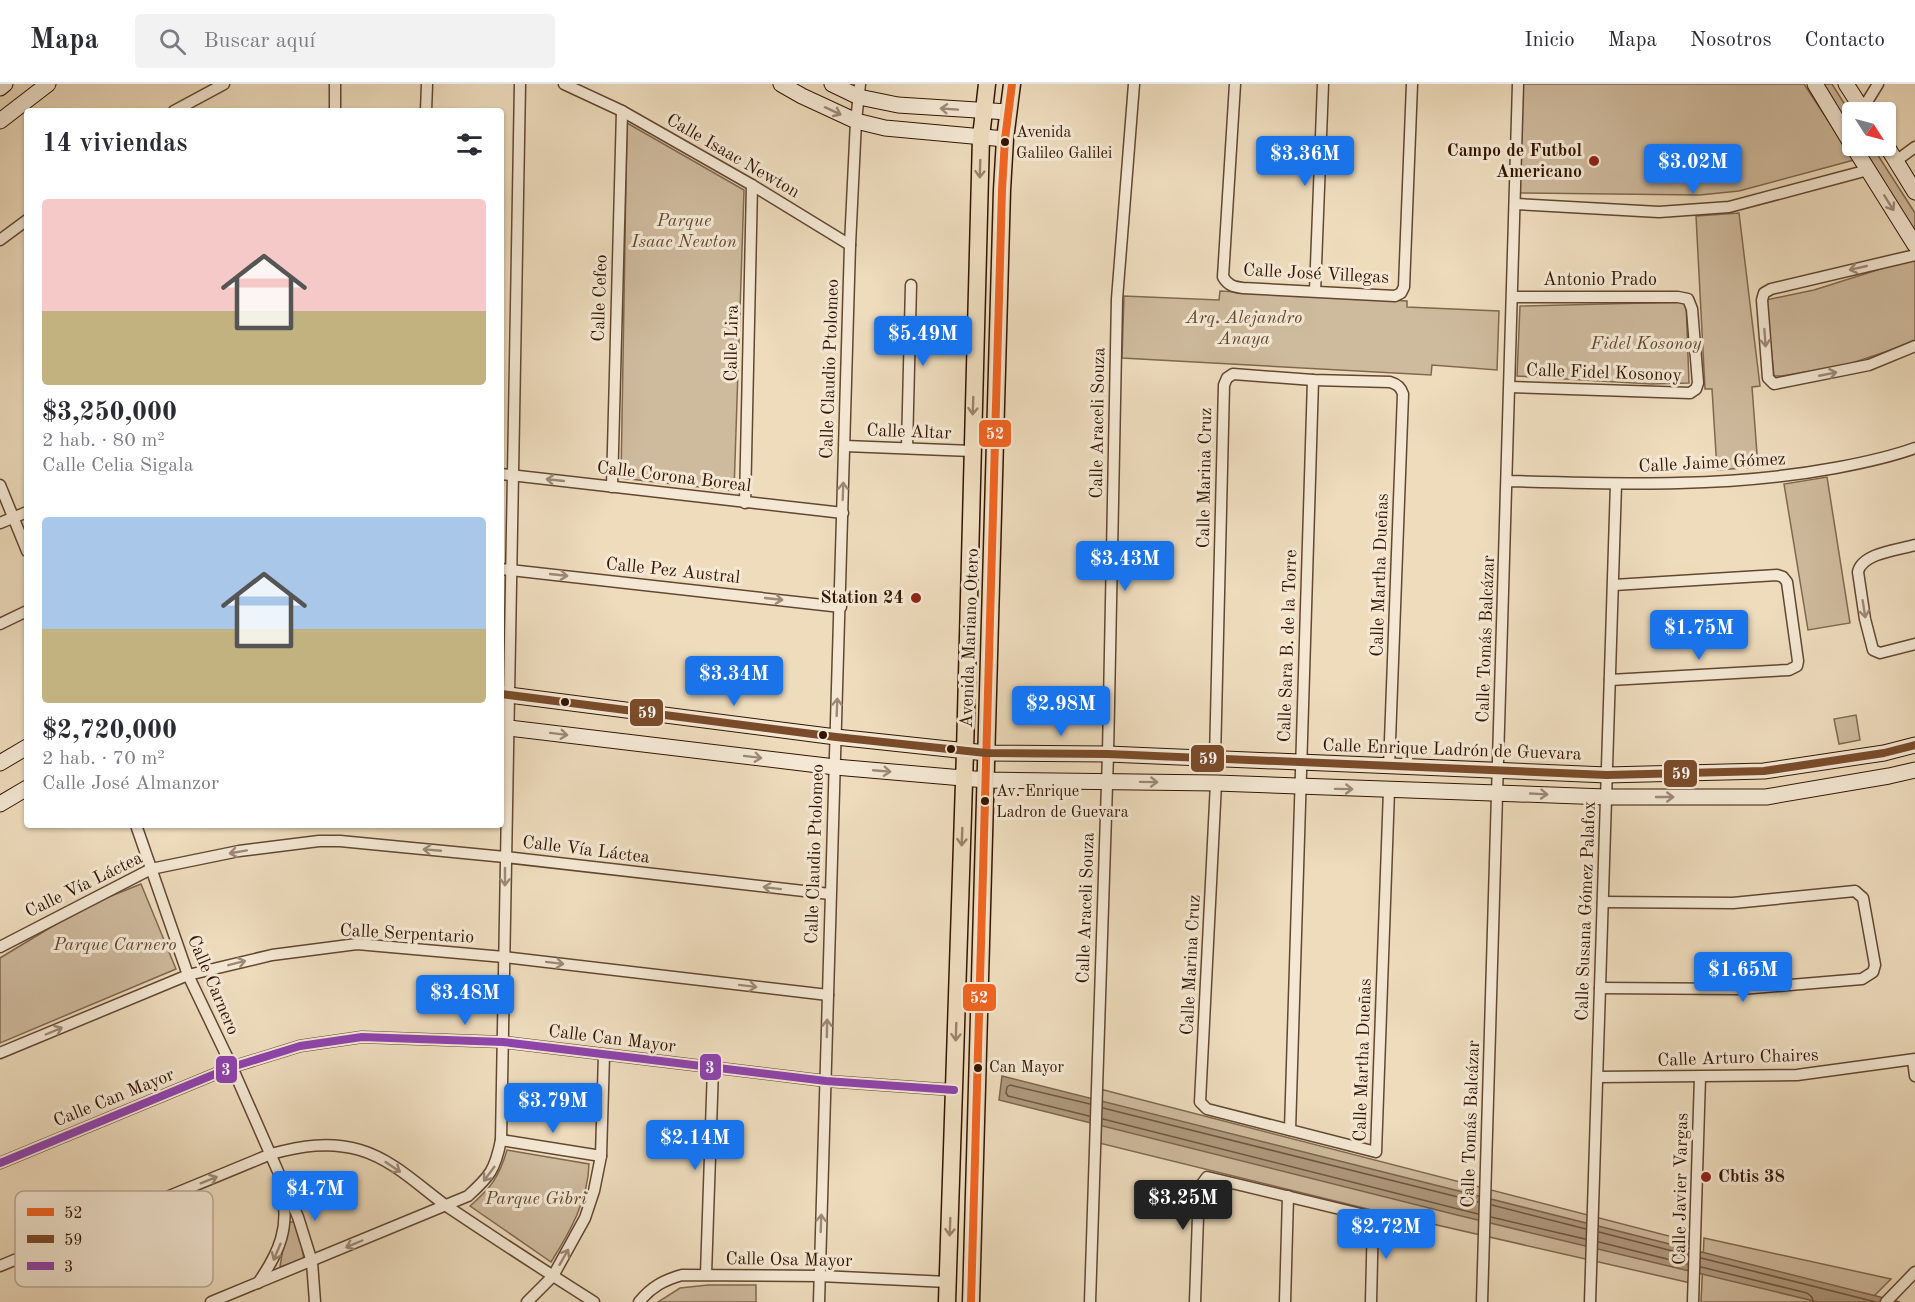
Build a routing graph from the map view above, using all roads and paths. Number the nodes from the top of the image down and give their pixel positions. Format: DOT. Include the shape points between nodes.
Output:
graph roads {
  1 [pos="6,84"];
  2 [pos="48,84"];
  3 [pos="224,84"];
  4 [pos="335,84"];
  5 [pos="427,84"];
  6 [pos="520,84"];
  7 [pos="564,84"];
  8 [pos="782,84"];
  9 [pos="832,84"];
  10 [pos="987,84"];
  11 [pos="1012,84"];
  12 [pos="1134,84"];
  13 [pos="1235,84"];
  14 [pos="1323,84"];
  15 [pos="1412,84"];
  16 [pos="1518,84"];
  17 [pos="1815,84"];
  18 [pos="1846,84"];
  19 [pos="1878,84"];
  20 [pos="0,88"];
  21 [pos="860,90"];
  22 [pos="1857,102"];
  23 [pos="1868,102"];
  24 [pos="180,108"];
  25 [pos="334,108"];
  26 [pos="426,108"];
  27 [pos="622,111"];
  28 [pos="984,111"];
  29 [pos="1008,112"];
  30 [pos="0,121"];
  31 [pos="856,121"];
  32 [pos="1842,127"];
  33 [pos="981,137"];
  34 [pos="1005,139"];
  35 [pos="1915,147"];
  36 [pos="1860,156"];
  37 [pos="1893,156"];
  38 [pos="1896,161"];
  39 [pos="1868,170"];
  40 [pos="752,185"];
  41 [pos="1915,192"];
  42 [pos="1515,204"];
  43 [pos="24,223"];
  44 [pos="0,240"];
  45 [pos="850,245"];
  46 [pos="1915,245"];
  47 [pos="1915,255"];
  48 [pos="911,285"];
  49 [pos="1315,291"];
  50 [pos="1512,297"];
  51 [pos="1915,346"];
  52 [pos="1313,380"];
  53 [pos="1510,387"];
  54 [pos="1696,389"];
  55 [pos="845,446"];
  56 [pos="907,448"];
  57 [pos="1915,448"];
  58 [pos="972,451"];
  59 [pos="504,474"];
  60 [pos="514,476"];
  61 [pos="1507,481"];
  62 [pos="0,484"];
  63 [pos="1616,484"];
  64 [pos="612,487"];
  65 [pos="745,502"];
  66 [pos="24,513"];
  67 [pos="843,513"];
  68 [pos="12,517"];
  69 [pos="0,523"];
  70 [pos="24,544"];
  71 [pos="1915,545"];
  72 [pos="506,569"];
  73 [pos="1614,585"];
  74 [pos="841,607"];
  75 [pos="24,612"];
  76 [pos="0,624"];
  77 [pos="1915,644"];
  78 [pos="1610,680"];
  79 [pos="505,694"];
  80 [pos="505,728"];
  81 [pos="836,737"];
  82 [pos="1915,745"];
  83 [pos="24,749"];
  84 [pos="965,752"];
  85 [pos="986,753"];
  86 [pos="1884,753"];
  87 [pos="1108,754"];
  88 [pos="1215,759"];
  89 [pos="0,763"];
  90 [pos="1301,764"];
  91 [pos="1389,766"];
  92 [pos="835,767"];
  93 [pos="1498,770"];
  94 [pos="1915,770"];
  95 [pos="1607,775"];
  96 [pos="1889,776"];
  97 [pos="964,779"];
  98 [pos="986,780"];
  99 [pos="1107,782"];
  100 [pos="1216,783"];
  101 [pos="1300,788"];
  102 [pos="24,790"];
  103 [pos="1389,790"];
  104 [pos="1497,792"];
  105 [pos="1606,797"];
  106 [pos="0,804"];
  107 [pos="137,828"];
  108 [pos="505,857"];
  109 [pos="152,869"];
  110 [pos="830,894"];
  111 [pos="1603,902"];
  112 [pos="0,947"];
  113 [pos="504,957"];
  114 [pos="188,975"];
  115 [pos="1600,988"];
  116 [pos="828,995"];
  117 [pos="503,1042"];
  118 [pos="0,1053"];
  119 [pos="604,1055"];
  120 [pos="1914,1059"];
  121 [pos="232,1067"];
  122 [pos="712,1068"];
  123 [pos="1915,1076"];
  124 [pos="1598,1077"];
  125 [pos="1700,1077"];
  126 [pos="826,1081"];
  127 [pos="954,1090"];
  128 [pos="1290,1130"];
  129 [pos="501,1140"];
  130 [pos="271,1154"];
  131 [pos="601,1156"];
  132 [pos="0,1163"];
  133 [pos="181,1191"];
  134 [pos="1288,1196"];
  135 [pos="447,1206"];
  136 [pos="15,1260"];
  137 [pos="312,1262"];
  138 [pos="0,1266"];
  139 [pos="1915,1272"];
  140 [pos="706,1274"];
  141 [pos="553,1276"];
  142 [pos="820,1276"];
  143 [pos="948,1282"];
  144 [pos="258,1283"];
  145 [pos="1889,1299"];
  146 [pos="211,1302"];
  147 [pos="315,1302"];
  148 [pos="527,1302"];
  149 [pos="594,1302"];
  150 [pos="639,1302"];
  151 [pos="819,1302"];
  152 [pos="947,1302"];
  153 [pos="971,1302"];
  154 [pos="1090,1302"];
  155 [pos="1195,1302"];
  156 [pos="1285,1302"];
  157 [pos="1371,1302"];
  158 [pos="1482,1302"];
  159 [pos="1590,1302"];
  160 [pos="1693,1302"];
  1 -- 20 [label="street"];
  2 -- 30 [label="street"];
  3 -- 24 [label="street"];
  4 -- 25 [label="street"];
  5 -- 26 [label="street"];
  6 -- 60 [label="street"];
  7 -- 27 [label="street, Calle Isaac Newton"];
  8 -- 31 [label="street, one-way"];
  9 -- 21 [label="street"];
  10 -- 28 [label="main road, Avenida Mariano Otero"];
  11 -- 29 [label="main road, Avenida Mariano Otero"];
  12 -- 87 [label="street, Calle Araceli Souza" via="1117,300"];
  13 -- 49 [label="street, Calle José Villegas" via="1223,277 1229,285 1243,288"];
  14 -- 49 [label="street"];
  15 -- 49 [label="street, Calle José Villegas" via="1401,293 1395,296"];
  16 -- 42 [label="street, Calle Tomás Balcázar"];
  17 -- 32 [label="street"];
  18 -- 22 [label="street"];
  19 -- 23 [label="street"];
  28 -- 21 [label="street, one-way" via="898,105"];
  21 -- 31 [label="street, Calle Claudio Ptolomeo"];
  27 -- 40 [label="street, Calle Isaac Newton"];
  27 -- 64 [label="street, Calle Cefeo"];
  28 -- 29 [label="street"];
  28 -- 33 [label="main road, Avenida Mariano Otero"];
  29 -- 34 [label="main road, Avenida Mariano Otero"];
  31 -- 33 [label="street" via="885,128"];
  31 -- 45 [label="street, Calle Claudio Ptolomeo"];
  33 -- 34 [label="street"];
  33 -- 58 [label="main road, Avenida Mariano Otero, one-way"];
  34 -- 85 [label="main road, Avenida Mariano Otero"];
  35 -- 38 [label="street"];
  36 -- 39 [label="street"];
  37 -- 38 [label="street"];
  38 -- 41 [label="street"];
  39 -- 42 [label="street" via="1730,207 1659,212"];
  39 -- 46 [label="street, one-way"];
  40 -- 45 [label="street, Calle Isaac Newton"];
  40 -- 65 [label="street, Calle Lira"];
  42 -- 50 [label="street, Calle Tomás Balcázar"];
  43 -- 44 [label="street"];
  45 -- 55 [label="street, Calle Claudio Ptolomeo"];
  47 -- 51 [label="street, one-way" via="1771,289 1762,300 1771,383 1869,365"];
  48 -- 56 [label="street"];
  50 -- 53 [label="street, Calle Tomás Balcázar"];
  50 -- 54 [label="street, Antonio Prado" via="1688,299 1692,309"];
  52 -- 88 [label="street, Calle Marina Cruz" via="1233,374 1224,385"];
  52 -- 90 [label="street, Calle Sara B. de la Torre"];
  52 -- 91 [label="street, Calle Martha Dueñas" via="1390,382 1399,386 1403,394"];
  53 -- 54 [label="street, Calle Fidel Kosonoy" via="1690,393"];
  53 -- 61 [label="street, Calle Tomás Balcázar"];
  55 -- 56 [label="street, Calle Altar"];
  67 -- 55 [label="street, Calle Claudio Ptolomeo, one-way"];
  56 -- 58 [label="street, Calle Altar"];
  57 -- 63 [label="street, Calle Jaime Gómez" via="1809,473 1744,481"];
  58 -- 84 [label="main road, Avenida Mariano Otero"];
  59 -- 60 [label="street, Calle Corona Boreal"];
  64 -- 60 [label="street, Calle Corona Boreal, one-way"];
  60 -- 72 [label="street"];
  61 -- 63 [label="street, Calle Jaime Gómez"];
  61 -- 93 [label="street, Calle Tomás Balcázar"];
  62 -- 68 [label="street"];
  63 -- 73 [label="street, Calle Susana Gómez Palafox"];
  64 -- 65 [label="street, Calle Corona Boreal"];
  65 -- 67 [label="street, Calle Corona Boreal"];
  66 -- 68 [label="street"];
  67 -- 74 [label="street, Calle Claudio Ptolomeo"];
  68 -- 69 [label="street"];
  68 -- 70 [label="street"];
  71 -- 77 [label="street, one-way" via="1868,557 1858,572 1875,652"];
  72 -- 74 [label="street, Calle Pez Austral, one-way"];
  72 -- 79 [label="street"];
  73 -- 78 [label="street, Calle Susana Gómez Palafox"];
  73 -- 78 [label="street" via="1783,577 1798,657 1797,666 1789,670"];
  81 -- 74 [label="street, Calle Claudio Ptolomeo, one-way"];
  75 -- 76 [label="street"];
  78 -- 95 [label="street, Calle Susana Gómez Palafox"];
  79 -- 80 [label="street"];
  79 -- 81 [label="street, Calle Enrique Ladrón de Guevara"];
  80 -- 92 [label="street, one-way"];
  80 -- 108 [label="street"];
  81 -- 84 [label="street, Calle Enrique Ladrón de Guevara"];
  81 -- 92 [label="street, Calle Claudio Ptolomeo"];
  82 -- 86 [label="street, Calle Enrique Ladrón de Guevara"];
  83 -- 89 [label="street"];
  84 -- 85 [label="street, Calle Enrique Ladrón de Guevara"];
  84 -- 97 [label="main road, Avenida Mariano Otero"];
  85 -- 87 [label="street, Calle Enrique Ladrón de Guevara"];
  85 -- 98 [label="main road, Avenida Mariano Otero"];
  86 -- 95 [label="street, Calle Enrique Ladrón de Guevara" via="1764,771"];
  86 -- 96 [label="street"];
  87 -- 88 [label="street, Calle Enrique Ladrón de Guevara"];
  87 -- 99 [label="street, Calle Araceli Souza"];
  88 -- 90 [label="street, Calle Enrique Ladrón de Guevara"];
  90 -- 91 [label="street, Calle Enrique Ladrón de Guevara"];
  90 -- 101 [label="street, Calle Sara B. de la Torre"];
  91 -- 93 [label="street, Calle Enrique Ladrón de Guevara"];
  92 -- 97 [label="street, one-way"];
  92 -- 110 [label="street, Calle Claudio Ptolomeo"];
  93 -- 95 [label="street, Calle Enrique Ladrón de Guevara"];
  93 -- 104 [label="street, Calle Tomás Balcázar"];
  94 -- 96 [label="street"];
  95 -- 105 [label="street, Calle Susana Gómez Palafox"];
  105 -- 96 [label="street, one-way" via="1766,797"];
  97 -- 98 [label="street"];
  97 -- 127 [label="main road, Avenida Mariano Otero, one-way"];
  98 -- 99 [label="street"];
  98 -- 153 [label="main road, Avenida Mariano Otero"];
  99 -- 100 [label="street, one-way"];
  99 -- 154 [label="street, Calle Araceli Souza"];
  100 -- 101 [label="street"];
  100 -- 128 [label="street, Calle Marina Cruz" via="1200,1102 1207,1109"];
  101 -- 103 [label="street, one-way"];
  101 -- 128 [label="street, Calle Sara B. de la Torre"];
  102 -- 106 [label="street"];
  103 -- 104 [label="street"];
  103 -- 128 [label="street, Calle Martha Dueñas" via="1376,1152"];
  104 -- 105 [label="street, one-way"];
  104 -- 158 [label="street, Calle Tomás Balcázar"];
  105 -- 111 [label="street, Calle Susana Gómez Palafox"];
  107 -- 109 [label="street, Calle Carnero"];
  108 -- 109 [label="street, Calle Vía Láctea, one-way" via="319,841 240,851"];
  110 -- 108 [label="street, Calle Vía Láctea, one-way"];
  108 -- 113 [label="street, one-way"];
  109 -- 112 [label="street, Calle Vía Láctea"];
  109 -- 114 [label="street, Calle Carnero"];
  110 -- 116 [label="street, Calle Claudio Ptolomeo"];
  111 -- 115 [label="street, Calle Susana Gómez Palafox"];
  111 -- 115 [label="street" via="1733,903 1850,890 1863,898 1875,965 1873,972 1862,979 1741,989"];
  114 -- 113 [label="street, Calle Serpentario, one-way" via="272,955 357,944"];
  113 -- 116 [label="street, Calle Serpentario, one-way"];
  113 -- 117 [label="street"];
  118 -- 114 [label="street, Calle Serpentario, one-way"];
  114 -- 121 [label="street, Calle Carnero"];
  115 -- 124 [label="street, Calle Susana Gómez Palafox"];
  126 -- 116 [label="street, Calle Claudio Ptolomeo, one-way"];
  117 -- 119 [label="street, Calle Can Mayor"];
  117 -- 121 [label="street, Calle Can Mayor" via="362,1037 300,1046"];
  117 -- 129 [label="street"];
  119 -- 122 [label="street, Calle Can Mayor"];
  119 -- 131 [label="street"];
  120 -- 123 [label="street"];
  120 -- 125 [label="street, Calle Arturo Chaires" via="1797,1075"];
  121 -- 130 [label="street, Calle Carnero"];
  121 -- 132 [label="street, Calle Can Mayor"];
  122 -- 126 [label="street, Calle Can Mayor"];
  122 -- 140 [label="street"];
  124 -- 125 [label="street, Calle Arturo Chaires"];
  124 -- 159 [label="street, Calle Susana Gómez Palafox"];
  125 -- 160 [label="street, Calle Javier Vargas"];
  126 -- 127 [label="street, Calle Can Mayor"];
  142 -- 126 [label="street, Calle Claudio Ptolomeo, one-way"];
  127 -- 143 [label="main road, Avenida Mariano Otero, one-way"];
  129 -- 131 [label="street"];
  129 -- 135 [label="street, one-way" via="497,1163 484,1181 468,1196"];
  133 -- 130 [label="street, one-way"];
  130 -- 135 [label="street, one-way" via="322,1144 361,1150 391,1165"];
  130 -- 137 [label="street, Calle Carnero"];
  130 -- 144 [label="street, Calle Carnero, one-way" via="282,1192 285,1223 280,1247"];
  141 -- 131 [label="street, one-way" via="585,1218"];
  134 -- 155 [label="street" via="1207,1177 1199,1188"];
  134 -- 156 [label="street"];
  134 -- 157 [label="street" via="1373,1217"];
  135 -- 137 [label="street, one-way"];
  135 -- 141 [label="street"];
  138 -- 136 [label="street, one-way"];
  137 -- 144 [label="street"];
  137 -- 147 [label="street, Calle Carnero"];
  139 -- 145 [label="street"];
  140 -- 142 [label="street, Calle Osa Mayor"];
  140 -- 150 [label="street, Calle Osa Mayor" via="668,1279"];
  141 -- 148 [label="street"];
  141 -- 149 [label="street"];
  142 -- 143 [label="street, Calle Osa Mayor"];
  142 -- 151 [label="street, Calle Claudio Ptolomeo"];
  143 -- 152 [label="main road, Avenida Mariano Otero"];
  144 -- 146 [label="street"];
}
